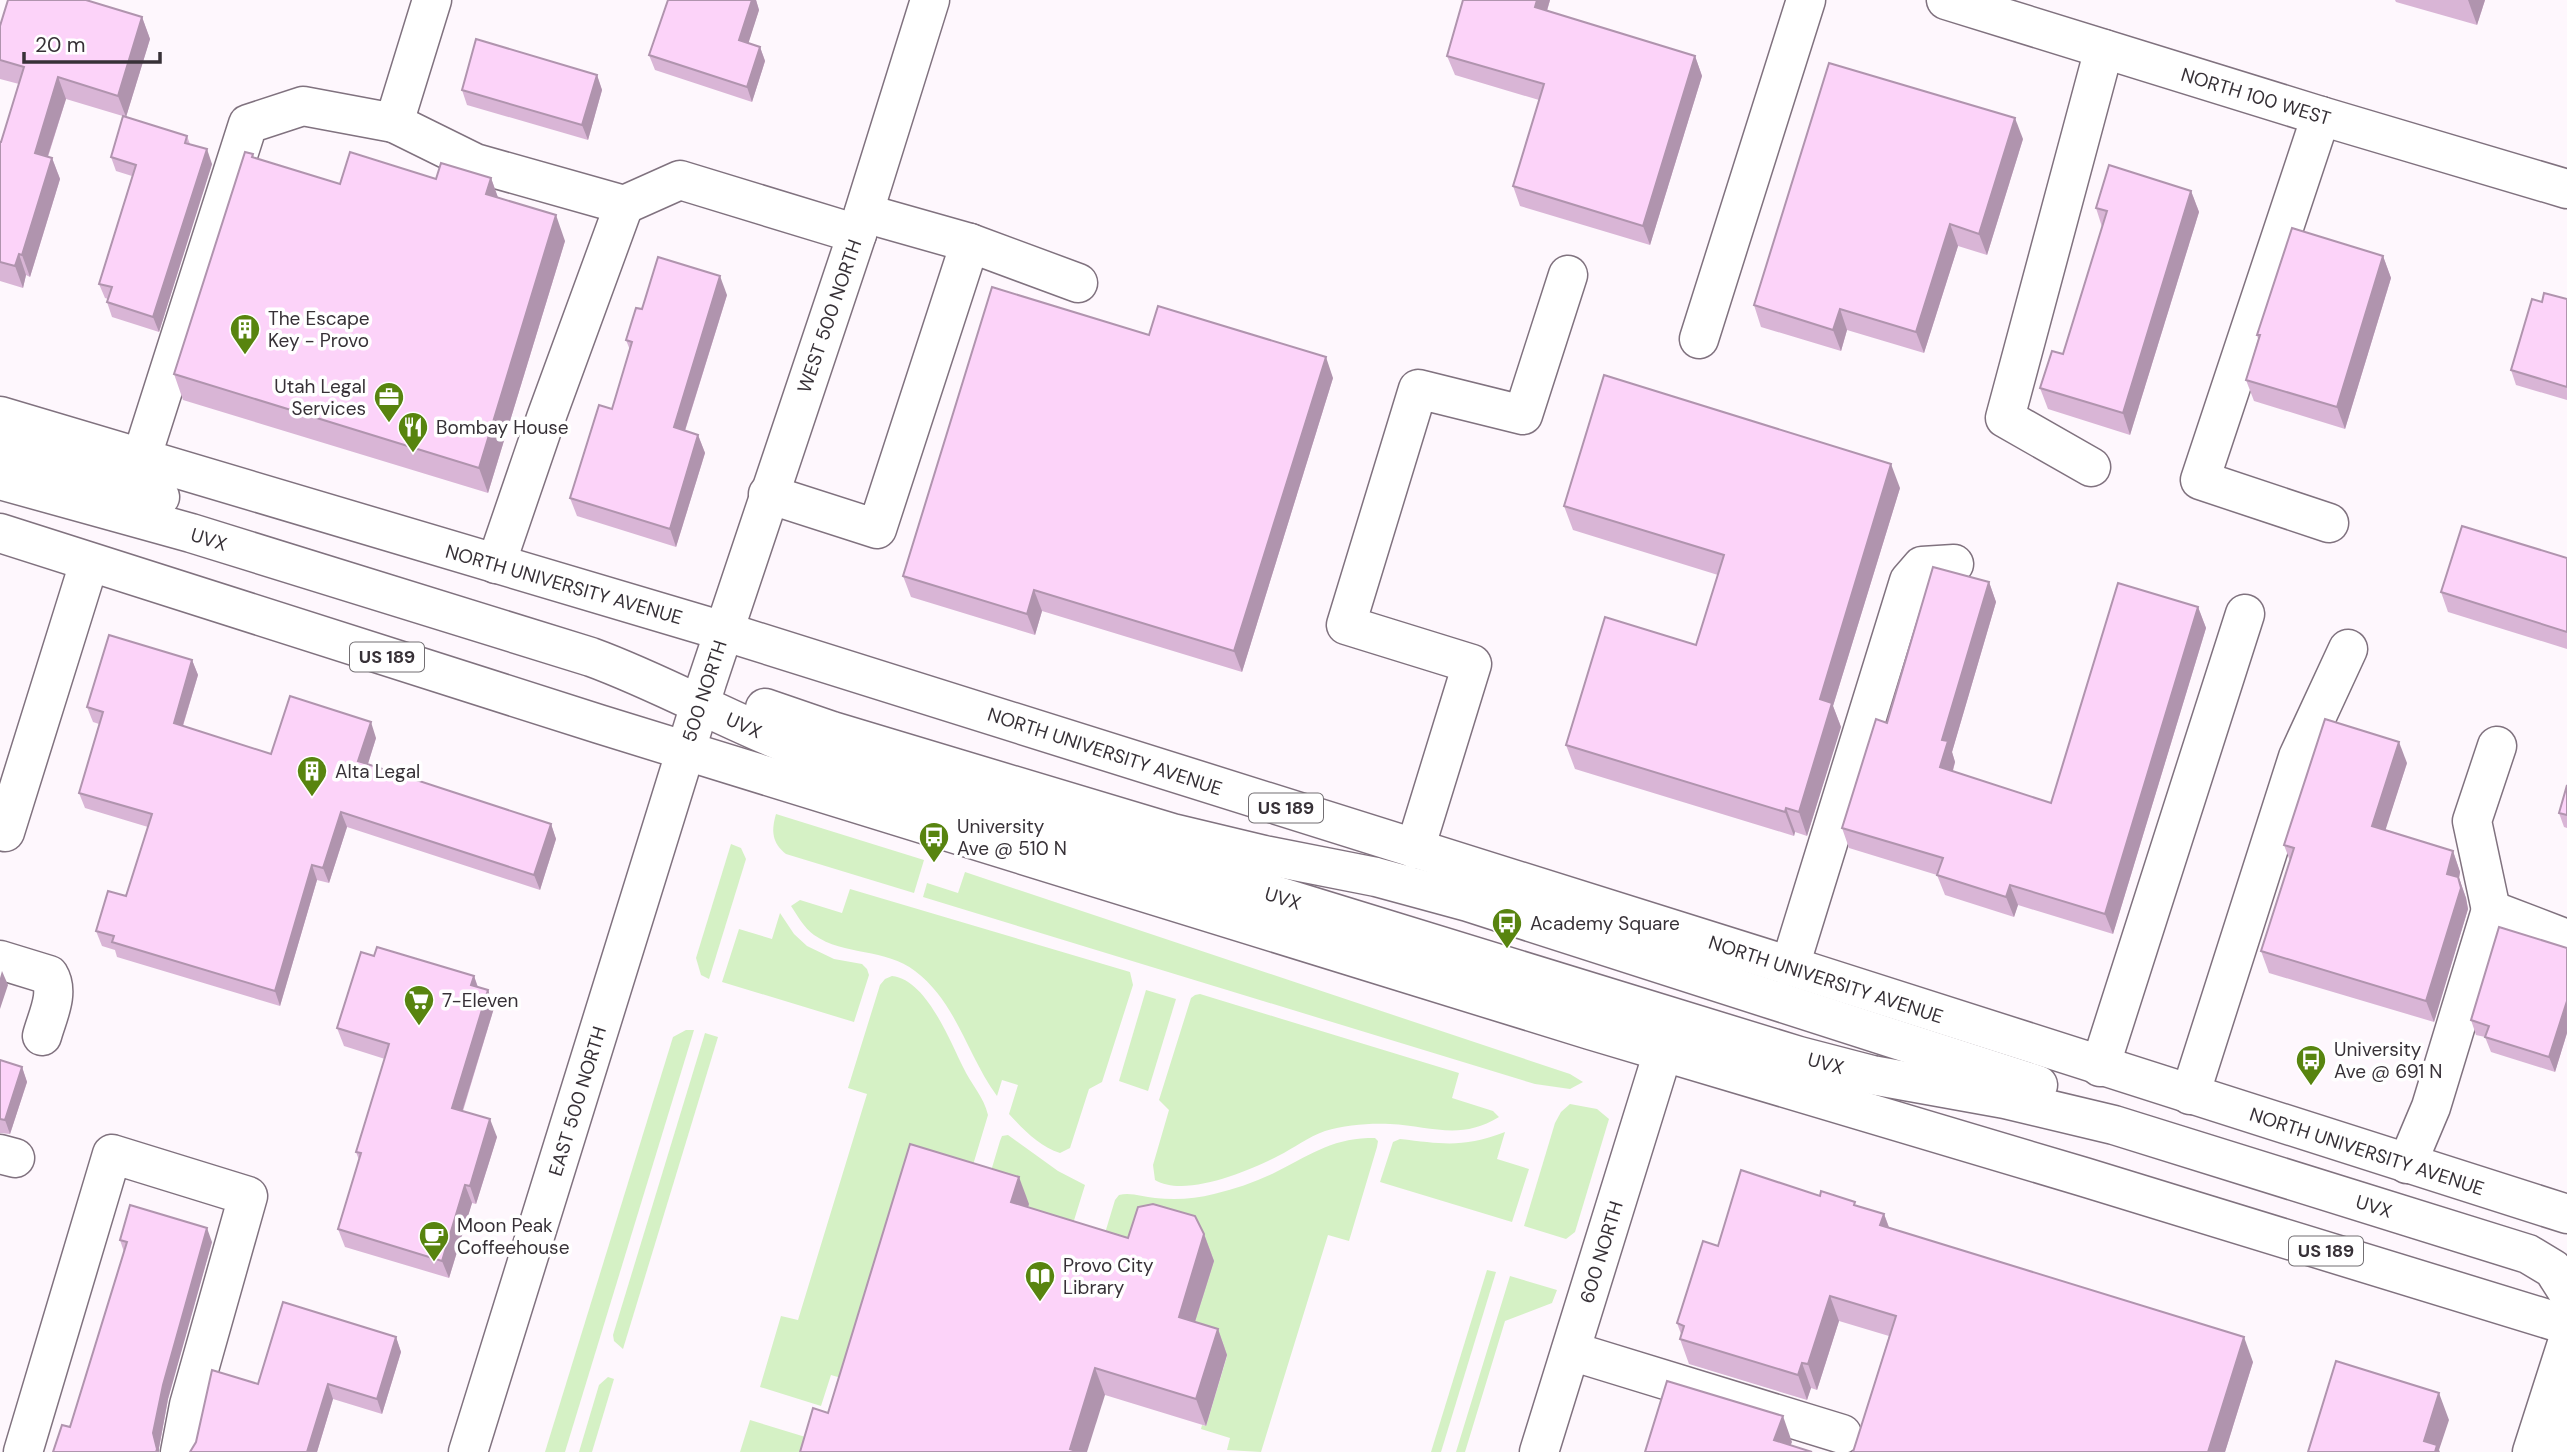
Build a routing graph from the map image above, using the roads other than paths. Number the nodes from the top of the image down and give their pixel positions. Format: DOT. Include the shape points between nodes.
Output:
graph roads {
  1 [pos="432,0"];
  2 [pos="930,0"];
  3 [pos="1806,0"];
  4 [pos="1946,0"];
  5 [pos="2104,49"];
  6 [pos="2321,116"];
  7 [pos="394,123"];
  8 [pos="2567,189"];
  9 [pos="624,205"];
  10 [pos="860,223"];
  11 [pos="970,243"];
  12 [pos="1568,275"];
  13 [pos="1078,283"];
  14 [pos="1699,338"];
  15 [pos="0,416"];
  16 [pos="0,452"];
  17 [pos="142,456"];
  18 [pos="2091,467"];
  19 [pos="0,480"];
  20 [pos="768,494"];
  21 [pos="2329,523"];
  22 [pos="0,533"];
  23 [pos="89,563"];
  24 [pos="496,564"];
  25 [pos="1954,564"];
  26 [pos="2245,614"];
  27 [pos="723,631"];
  28 [pos="2348,649"];
  29 [pos="703,694"];
  30 [pos="2497,746"];
  31 [pos="685,750"];
  32 [pos="0,830"];
  33 [pos="1415,849"];
  34 [pos="2491,910"];
  35 [pos="2567,939"];
  36 [pos="0,960"];
  37 [pos="1790,966"];
  38 [pos="42,1036"];
  39 [pos="1663,1052"];
  40 [pos="2100,1067"];
  41 [pos="2190,1095"];
  42 [pos="2407,1164"];
  43 [pos="2567,1214"];
  44 [pos="2567,1253"];
  45 [pos="2567,1291"];
  46 [pos="2567,1325"];
  47 [pos="2567,1343"];
  48 [pos="1571,1352"];
  49 [pos="2567,1424"];
  50 [pos="1842,1434"];
  51 [pos="23,1452"];
  52 [pos="180,1452"];
  53 [pos="468,1452"];
  54 [pos="1539,1452"];
  55 [pos="2532,1452"];
  56 [pos="2558,1452"];
  1 -- 7 [label="main road"];
  2 -- 10 [label="main road, WEST 500 NORTH"];
  3 -- 14 [label="main road"];
  4 -- 5 [label="main road, NORTH 100 WEST"];
  5 -- 6 [label="main road, NORTH 100 WEST"];
  5 -- 18 [label="main road" via="2005,418"];
  6 -- 8 [label="main road, NORTH 100 WEST"];
  6 -- 21 [label="main road" via="2200,480"];
  7 -- 9 [label="main road" via="475,163"];
  7 -- 17 [label="main road" via="303,106 248,124"];
  9 -- 10 [label="main road" via="680,180"];
  9 -- 24 [label="main road"];
  10 -- 11 [label="main road"];
  10 -- 20 [label="main road, WEST 500 NORTH"];
  11 -- 13 [label="main road"];
  11 -- 20 [label="main road" via="877,529"];
  12 -- 33 [label="main road" via="1523,415 1418,389 1346,625 1472,664"];
  15 -- 17 [label="main road, NORTH UNIVERSITY AVENUE / US 189"];
  16 -- 29 [label="main road, UVX" via="564,621 654,657"];
  17 -- 24 [label="main road, NORTH UNIVERSITY AVENUE / US 189"];
  19 -- 29 [label="main road, UVX" via="191,533"];
  20 -- 27 [label="main road, WEST 500 NORTH"];
  22 -- 23 [label="main road, US 189"];
  23 -- 31 [label="main road, US 189"];
  23 -- 32 [label="main road" via="5,832"];
  24 -- 27 [label="main road, NORTH UNIVERSITY AVENUE / US 189"];
  25 -- 37 [label="main road" via="1922,566 1909,581"];
  26 -- 40 [label="main road"];
  27 -- 29 [label="main road, 500 NORTH"];
  27 -- 33 [label="main road, NORTH UNIVERSITY AVENUE / US 189"];
  28 -- 41 [label="main road" via="2298,757"];
  29 -- 31 [label="main road, 500 NORTH"];
  29 -- 44 [label="main road, UVX" via="766,708 1172,833 1468,902 2552,1244"];
  29 -- 45 [label="main road, UVX" via="780,741 832,760 1836,1067 2006,1099 2113,1125 2528,1254 2553,1269"];
  30 -- 34 [label="main road" via="2472,821"];
  31 -- 39 [label="main road, US 189"];
  31 -- 53 [label="main road, EAST 500 NORTH"];
  33 -- 37 [label="main road, NORTH UNIVERSITY AVENUE / US 189"];
  34 -- 35 [label="main road"];
  34 -- 42 [label="main road" via="2431,1107"];
  36 -- 38 [label="main road" via="49,975 53,996"];
  37 -- 40 [label="main road, NORTH UNIVERSITY AVENUE / US 189"];
  39 -- 46 [label="main road, US 189"];
  39 -- 48 [label="main road, 600 NORTH"];
  40 -- 41 [label="main road, NORTH UNIVERSITY AVENUE / US 189"];
  41 -- 42 [label="main road, NORTH UNIVERSITY AVENUE / US 189"];
  42 -- 43 [label="main road, NORTH UNIVERSITY AVENUE / US 189"];
  47 -- 55 [label="main road"];
  48 -- 50 [label="main road"];
  48 -- 54 [label="main road, 600 NORTH"];
  49 -- 56 [label="main road"];
  51 -- 52 [label="main road" via="112,1154 248,1196"];
}
